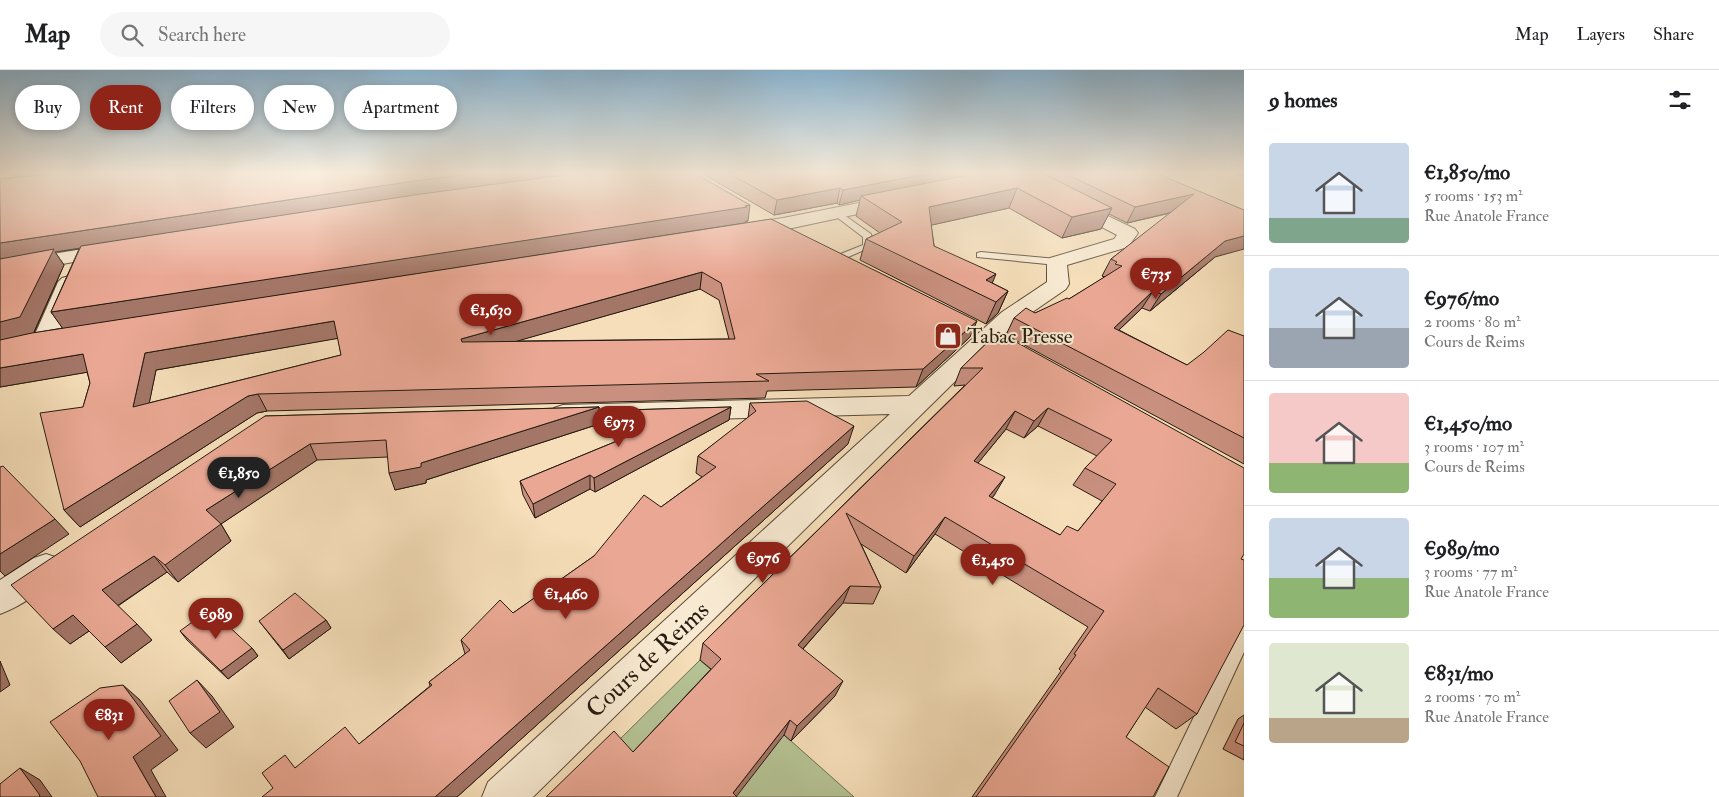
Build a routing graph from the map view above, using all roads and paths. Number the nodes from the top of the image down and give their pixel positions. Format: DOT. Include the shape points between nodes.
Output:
graph roads {
  1 [pos="861,208"];
  2 [pos="1079,208"];
  3 [pos="751,213"];
  4 [pos="837,213"];
  5 [pos="773,225"];
  6 [pos="729,232"];
  7 [pos="128,247"];
  8 [pos="822,251"];
  9 [pos="81,255"];
  10 [pos="981,255"];
  11 [pos="1057,262"];
  12 [pos="0,269"];
  13 [pos="863,272"];
  14 [pos="45,341"];
  15 [pos="918,404"];
  16 [pos="534,414"];
  17 [pos="65,556"];
  18 [pos="0,599"];
  19 [pos="1244,632"];
  20 [pos="503,797"];
  21 [pos="1166,797"];
  1 -- 4 [label="street"];
  2 -- 11 [label="street" via="1128,233 1121,243"];
  3 -- 5 [label="street"];
  4 -- 5 [label="street"];
  4 -- 8 [label="lane" via="868,236 868,246"];
  5 -- 6 [label="street"];
  5 -- 8 [label="street"];
  7 -- 9 [label="street"];
  8 -- 13 [label="street"];
  9 -- 12 [label="street"];
  9 -- 14 [label="street"];
  10 -- 11 [label="lane"];
  11 -- 15 [label="street, Cours de Reims" via="1058,284 1010,317"];
  15 -- 16 [label="street"];
  15 -- 20 [label="street, Cours de Reims"];
  17 -- 18 [label="street"];
  19 -- 21 [label="lane"];
}
